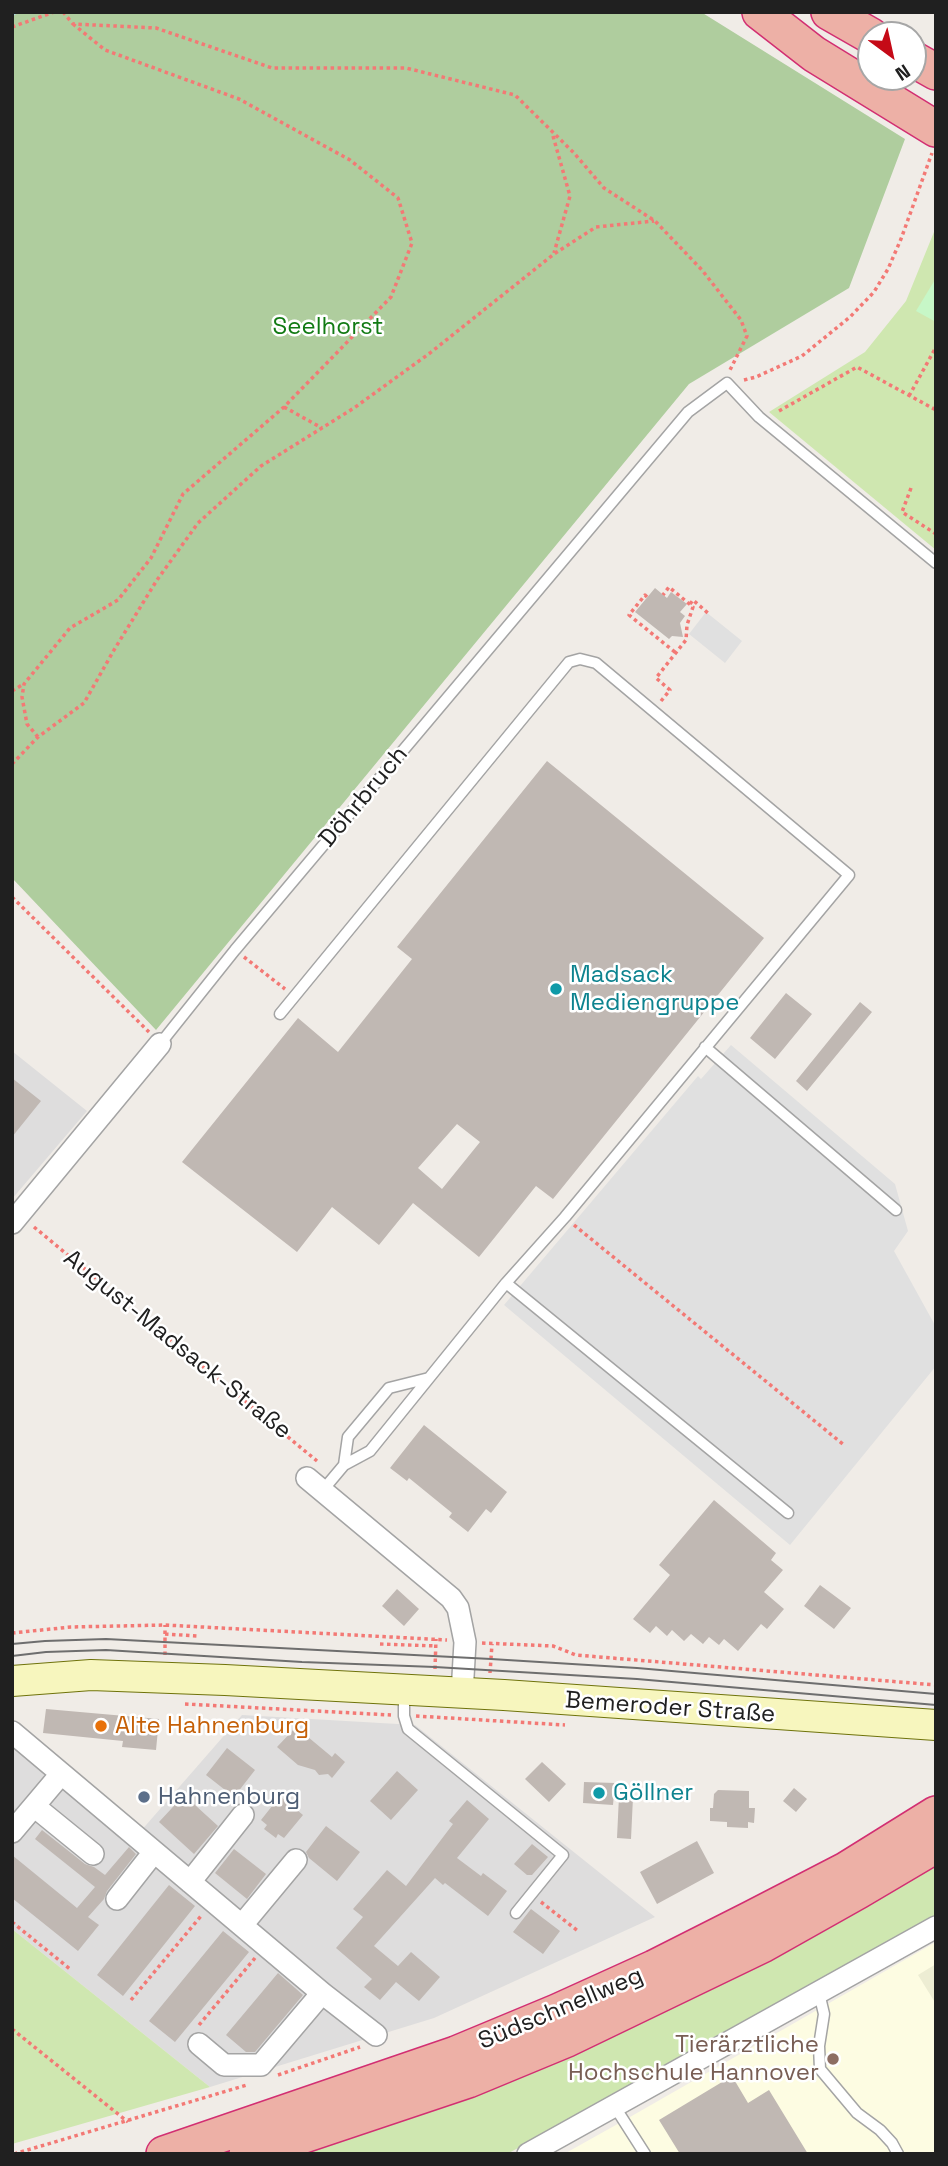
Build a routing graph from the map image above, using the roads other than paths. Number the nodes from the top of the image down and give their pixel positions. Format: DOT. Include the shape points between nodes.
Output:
graph roads {
  1 [pos="760,12"];
  2 [pos="774,12"];
  3 [pos="829,12"];
  4 [pos="857,28"];
  5 [pos="857,59"];
  6 [pos="914,91"];
  7 [pos="936,103"];
  8 [pos="936,129"];
  9 [pos="936,563"];
  10 [pos="281,1014"];
  11 [pos="160,1044"];
  12 [pos="705,1047"];
  13 [pos="896,1210"];
  14 [pos="15,1219"];
  15 [pos="506,1283"];
  16 [pos="429,1378"];
  17 [pos="344,1465"];
  18 [pos="322,1481"];
  19 [pos="788,1513"];
  20 [pos="12,1681"];
  21 [pos="462,1693"];
  22 [pos="404,1704"];
  23 [pos="936,1725"];
  24 [pos="12,1732"];
  25 [pos="61,1774"];
  26 [pos="34,1806"];
  27 [pos="936,1814"];
  28 [pos="243,1815"];
  29 [pos="12,1832"];
  30 [pos="936,1845"];
  31 [pos="154,1852"];
  32 [pos="93,1854"];
  33 [pos="296,1860"];
  34 [pos="190,1882"];
  35 [pos="117,1899"];
  36 [pos="516,1913"];
  37 [pos="242,1925"];
  38 [pos="936,1927"];
  39 [pos="322,1993"];
  40 [pos="819,1993"];
  41 [pos="376,2035"];
  42 [pos="199,2044"];
  43 [pos="615,2107"];
  44 [pos="164,2154"];
  45 [pos="247,2154"];
  46 [pos="528,2154"];
  47 [pos="646,2154"];
  48 [pos="898,2154"];
  1 -- 8 [label="highway" via="814,54"];
  2 -- 5 [label="highway"];
  3 -- 4 [label="highway"];
  6 -- 7 [label="highway"];
  9 -- 11 [label="lane, Döhrbruch" via="759,417 727,383 688,412"];
  10 -- 12 [label="lane" via="569,662 580,659 596,663 849,874"];
  11 -- 14 [label="street, Döhrbruch"];
  12 -- 13 [label="lane"];
  12 -- 15 [label="lane"];
  15 -- 16 [label="lane"];
  15 -- 19 [label="lane"];
  16 -- 17 [label="lane" via="370,1451"];
  16 -- 17 [label="lane" via="389,1388 348,1437"];
  17 -- 18 [label="lane"];
  18 -- 21 [label="street" via="458,1608 465,1642"];
  20 -- 22 [label="main road, Bemeroder Straße" via="91,1675 225,1680"];
  21 -- 22 [label="main road, Bemeroder Straße"];
  21 -- 23 [label="main road, Bemeroder Straße"];
  22 -- 36 [label="lane" via="408,1729 563,1855"];
  24 -- 25 [label="street"];
  25 -- 26 [label="street"];
  25 -- 31 [label="street"];
  26 -- 29 [label="street"];
  26 -- 32 [label="street"];
  27 -- 44 [label="highway, Südschnellweg" via="846,1870 557,2012 456,2054"];
  28 -- 34 [label="street"];
  30 -- 45 [label="highway, Südschnellweg" via="762,1945 567,2039 468,2080"];
  31 -- 34 [label="street"];
  31 -- 35 [label="street"];
  33 -- 37 [label="street"];
  34 -- 37 [label="street"];
  37 -- 39 [label="street"];
  38 -- 40 [label="street"];
  39 -- 41 [label="street"];
  39 -- 42 [label="street" via="261,2065 224,2065"];
  40 -- 43 [label="street"];
  40 -- 48 [label="lane" via="824,2014 820,2069"];
  43 -- 46 [label="street"];
  43 -- 47 [label="lane"];
}
